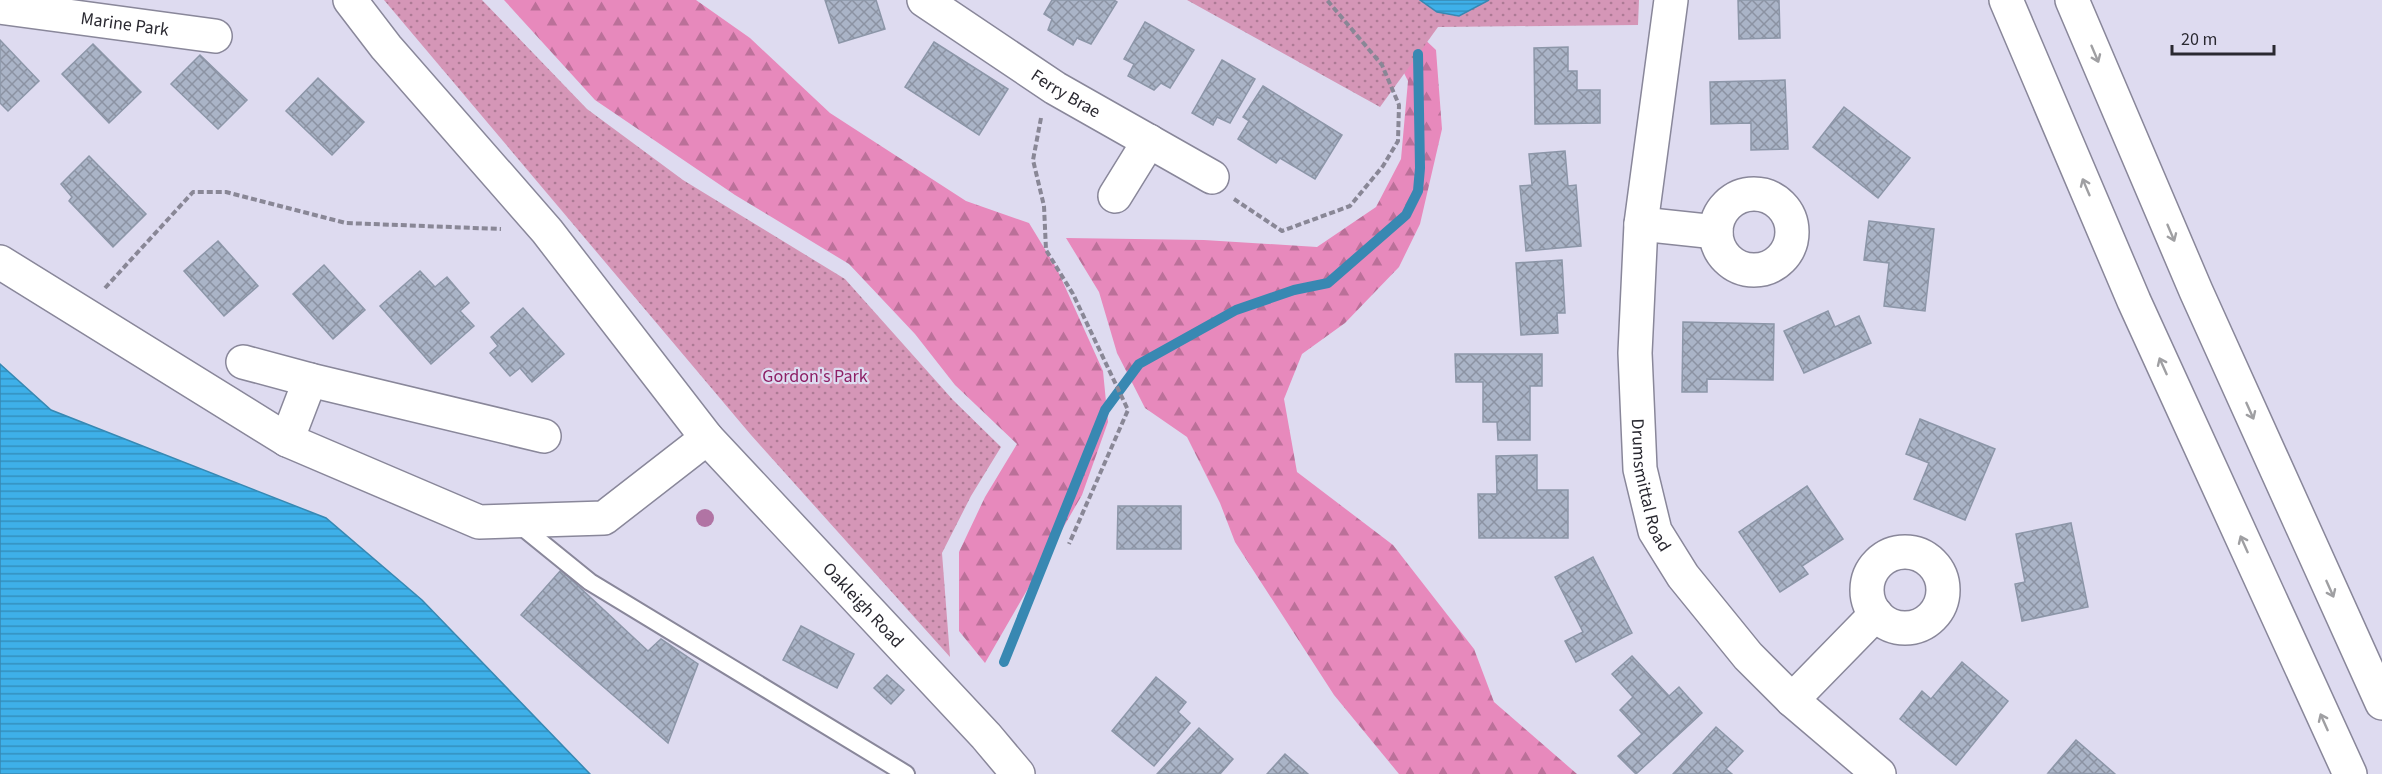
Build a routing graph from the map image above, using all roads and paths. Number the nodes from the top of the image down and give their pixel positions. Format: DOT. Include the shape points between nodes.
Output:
graph roads {
  1 [pos="350,0"];
  2 [pos="924,0"];
  3 [pos="1327,0"];
  4 [pos="1671,0"];
  5 [pos="2006,0"];
  6 [pos="2072,0"];
  7 [pos="0,7"];
  8 [pos="215,36"];
  9 [pos="1055,88"];
  10 [pos="1149,141"];
  11 [pos="1212,177"];
  12 [pos="1115,196"];
  13 [pos="1641,224"];
  14 [pos="547,231"];
  15 [pos="1716,232"];
  16 [pos="0,262"];
  17 [pos="82,313"];
  18 [pos="243,362"];
  19 [pos="309,380"];
  20 [pos="544,436"];
  21 [pos="707,438"];
  22 [pos="287,440"];
  23 [pos="515,521"];
  24 [pos="1069,544"];
  25 [pos="1876,615"];
  26 [pos="2371,667"];
  27 [pos="1792,699"];
  28 [pos="2382,703"];
  29 [pos="906,774"];
  30 [pos="1018,774"];
  31 [pos="1880,774"];
  32 [pos="2350,774"];
  1 -- 14 [label="main road, Oakleigh Road" via="386,47"];
  2 -- 9 [label="main road, Ferry Brae"];
  3 -- 11 [label="path" via="1370,48 1394,87 1399,105 1398,141 1383,166 1350,206 1281,231 1212,184"];
  4 -- 13 [label="main road, Drumsmittal Road"];
  32 -- 5 [label="main road, one-way" via="2134,301"];
  6 -- 26 [label="main road, one-way" via="2196,291"];
  7 -- 8 [label="main road, Marine Park"];
  9 -- 10 [label="main road, Ferry Brae"];
  9 -- 24 [label="path" via="1039,123 1033,160 1044,206 1046,250 1073,294 1128,410"];
  10 -- 11 [label="main road, Ferry Brae"];
  10 -- 12 [label="main road"];
  13 -- 15 [label="main road"];
  13 -- 27 [label="main road, Drumsmittal Road" via="1635,353 1640,469 1655,531 1690,585 1748,656"];
  14 -- 17 [label="path" via="346,223 226,192 193,192"];
  14 -- 21 [label="main road, Oakleigh Road"];
  16 -- 17 [label="main road"];
  17 -- 22 [label="main road"];
  18 -- 19 [label="main road"];
  19 -- 20 [label="main road"];
  19 -- 22 [label="main road"];
  21 -- 23 [label="main road" via="604,519"];
  21 -- 30 [label="main road, Oakleigh Road"];
  22 -- 23 [label="main road" via="479,522"];
  23 -- 29 [label="lane" via="595,585"];
  25 -- 27 [label="main road"];
  26 -- 28 [label="main road"];
  27 -- 31 [label="main road, Drumsmittal Road"];
}
